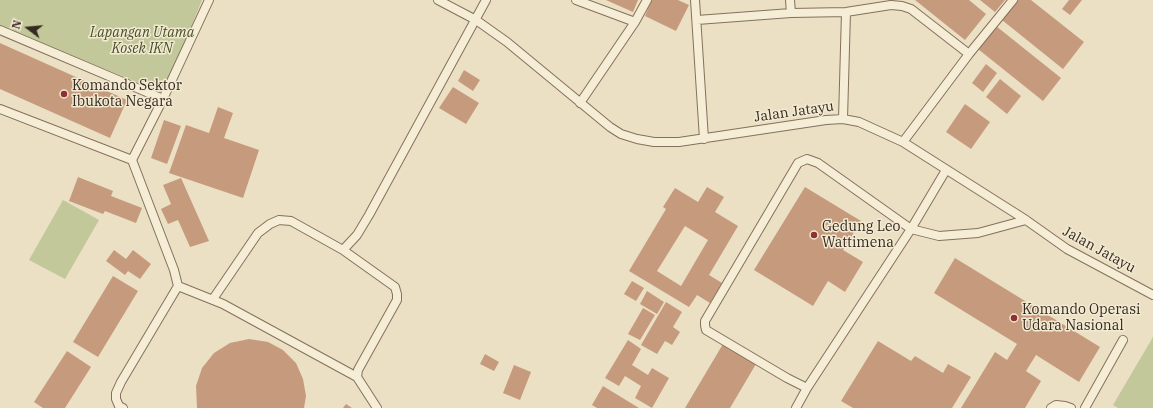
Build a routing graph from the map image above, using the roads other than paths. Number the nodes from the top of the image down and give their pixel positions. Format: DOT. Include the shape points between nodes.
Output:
graph roads {
  1 [pos="209,0"];
  2 [pos="438,0"];
  3 [pos="486,0"];
  4 [pos="576,0"];
  5 [pos="647,0"];
  6 [pos="695,0"];
  7 [pos="790,0"];
  8 [pos="1013,0"];
  9 [pos="891,2"];
  10 [pos="846,12"];
  11 [pos="791,13"];
  12 [pos="476,20"];
  13 [pos="697,20"];
  14 [pos="635,22"];
  15 [pos="0,30"];
  16 [pos="970,54"];
  17 [pos="163,99"];
  18 [pos="580,103"];
  19 [pos="0,109"];
  20 [pos="843,118"];
  21 [pos="704,139"];
  22 [pos="903,142"];
  23 [pos="132,160"];
  24 [pos="946,170"];
  25 [pos="1026,220"];
  26 [pos="911,229"];
  27 [pos="343,250"];
  28 [pos="178,286"];
  29 [pos="1153,295"];
  30 [pos="213,299"];
  31 [pos="1124,340"];
  32 [pos="357,377"];
  33 [pos="807,388"];
  34 [pos="123,408"];
  35 [pos="377,408"];
  36 [pos="796,408"];
  37 [pos="1051,408"];
  38 [pos="1071,408"];
  39 [pos="1084,408"];
  1 -- 17 [label="lane"];
  2 -- 12 [label="lane, Jalan Jatayu"];
  3 -- 12 [label="lane"];
  4 -- 14 [label="lane"];
  5 -- 14 [label="lane"];
  6 -- 13 [label="lane"];
  7 -- 11 [label="lane"];
  8 -- 16 [label="lane"];
  9 -- 10 [label="lane"];
  9 -- 16 [label="lane" via="910,9"];
  10 -- 11 [label="lane"];
  10 -- 20 [label="lane"];
  11 -- 13 [label="lane"];
  12 -- 18 [label="lane, Jalan Jatayu" via="507,42"];
  12 -- 27 [label="lane" via="369,215 357,235"];
  13 -- 21 [label="lane"];
  14 -- 18 [label="lane"];
  15 -- 17 [label="lane"];
  16 -- 22 [label="lane"];
  17 -- 23 [label="lane"];
  18 -- 21 [label="lane, Jalan Jatayu" via="610,128 637,139 654,142"];
  19 -- 23 [label="lane"];
  20 -- 21 [label="lane, Jalan Jatayu"];
  20 -- 22 [label="lane, Jalan Jatayu" via="859,122"];
  22 -- 24 [label="lane, Jalan Jatayu"];
  23 -- 28 [label="lane"];
  24 -- 25 [label="lane, Jalan Jatayu"];
  24 -- 26 [label="lane"];
  25 -- 26 [label="lane" via="978,233 939,236"];
  25 -- 29 [label="lane, Jalan Jatayu" via="1067,249"];
  26 -- 33 [label="lane"];
  26 -- 33 [label="lane" via="818,163 806,160 798,163 705,325 706,330"];
  27 -- 30 [label="lane" via="291,221 279,220 258,233"];
  27 -- 32 [label="lane" via="395,287 397,294 397,300 358,370"];
  28 -- 30 [label="lane"];
  28 -- 34 [label="lane" via="121,382 116,399"];
  30 -- 32 [label="lane"];
  31 -- 39 [label="lane"];
  32 -- 35 [label="lane"];
  33 -- 36 [label="lane"];
  37 -- 38 [label="lane" via="1056,405"];
}
